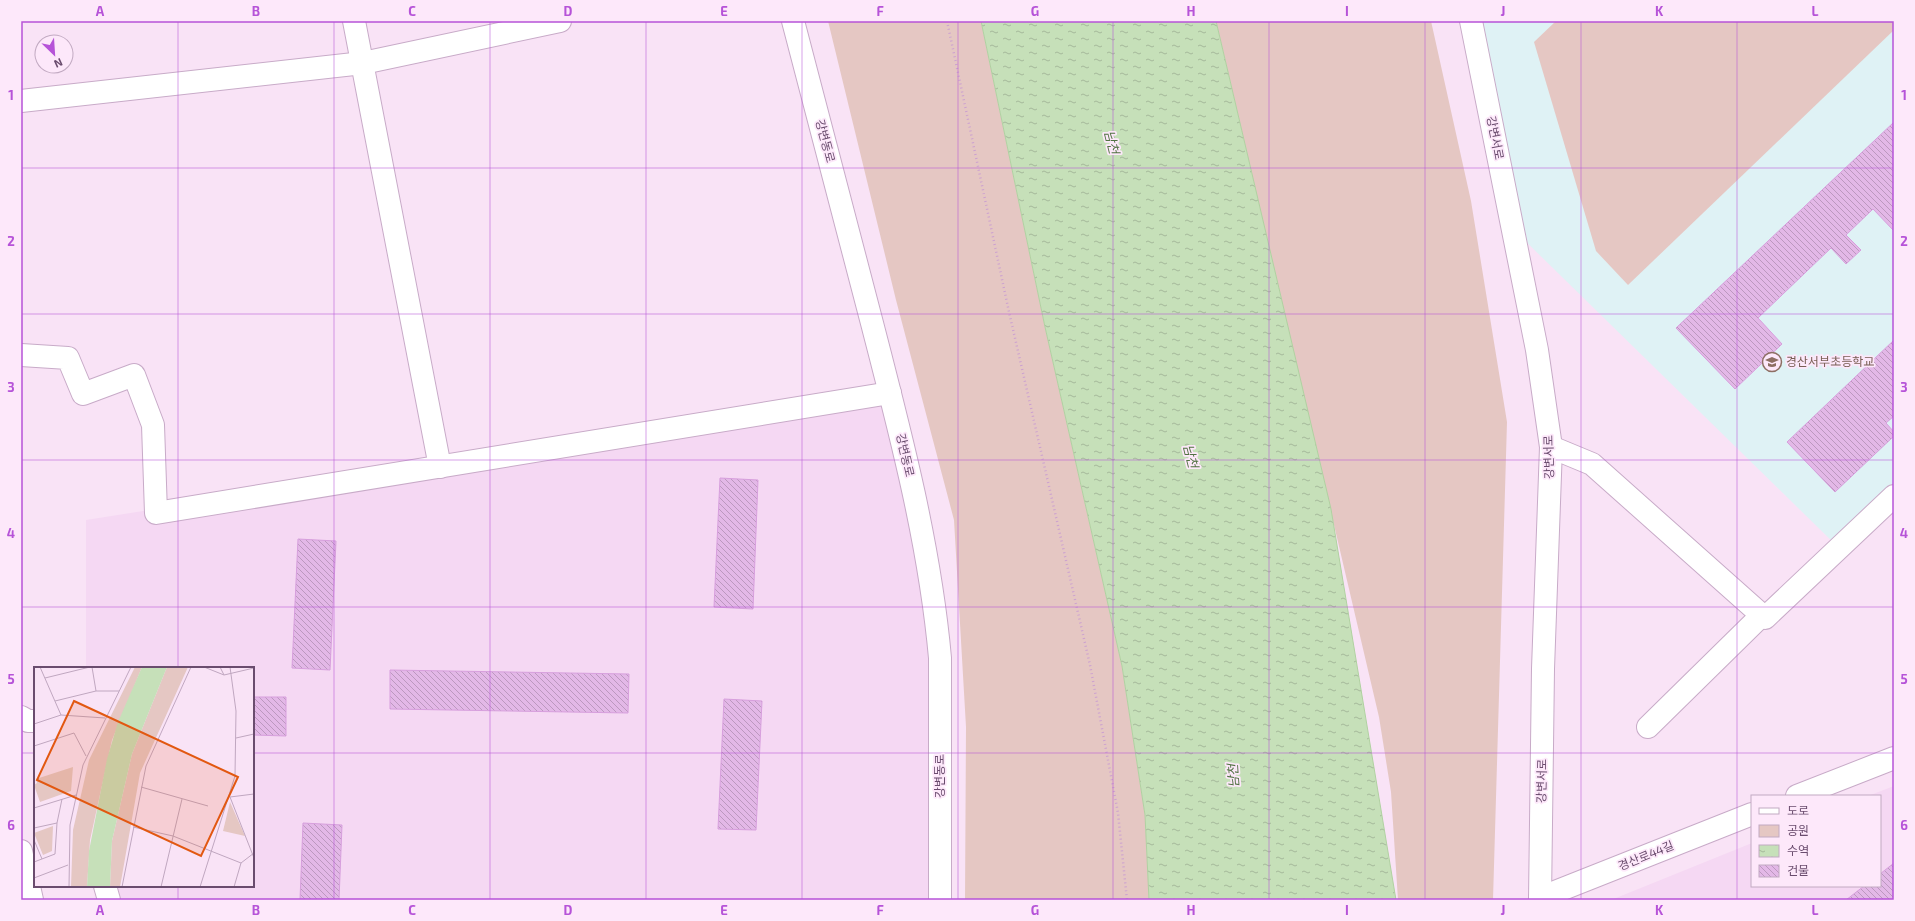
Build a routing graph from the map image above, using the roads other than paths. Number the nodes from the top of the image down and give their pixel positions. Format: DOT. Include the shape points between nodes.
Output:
graph roads {
  1 [pos="354,21"];
  2 [pos="560,21"];
  3 [pos="794,21"];
  4 [pos="1475,24"];
  5 [pos="489,28"];
  6 [pos="362,63"];
  7 [pos="21,101"];
  8 [pos="21,355"];
  9 [pos="890,393"];
  10 [pos="1551,447"];
  11 [pos="440,467"];
  12 [pos="1894,496"];
  13 [pos="1762,615"];
  14 [pos="21,717"];
  15 [pos="34,721"];
  16 [pos="1648,727"];
  17 [pos="1894,758"];
  18 [pos="1800,795"];
  19 [pos="1751,814"];
  20 [pos="22,860"];
  21 [pos="105,887"];
  22 [pos="1540,899"];
  23 [pos="32,900"];
  24 [pos="109,900"];
  25 [pos="940,900"];
  1 -- 6 [label="street"];
  2 -- 5 [label="street"];
  3 -- 9 [label="street, 강변동로"];
  4 -- 10 [label="street, 강변서로" via="1537,350"];
  5 -- 6 [label="street"];
  6 -- 7 [label="street"];
  6 -- 11 [label="street"];
  8 -- 11 [label="street" via="68,358 83,394 134,375 153,425 156,512"];
  9 -- 11 [label="street"];
  9 -- 25 [label="street, 강변동로" via="918,512 937,620 940,658"];
  10 -- 13 [label="street" via="1592,464"];
  10 -- 22 [label="street, 강변서로" via="1543,669"];
  12 -- 13 [label="street" via="1765,618"];
  13 -- 16 [label="street"];
  14 -- 15 [label="street"];
  17 -- 18 [label="street"];
  19 -- 22 [label="street, 경산로44길"];
  20 -- 23 [label="street"];
  21 -- 24 [label="street"];
}
